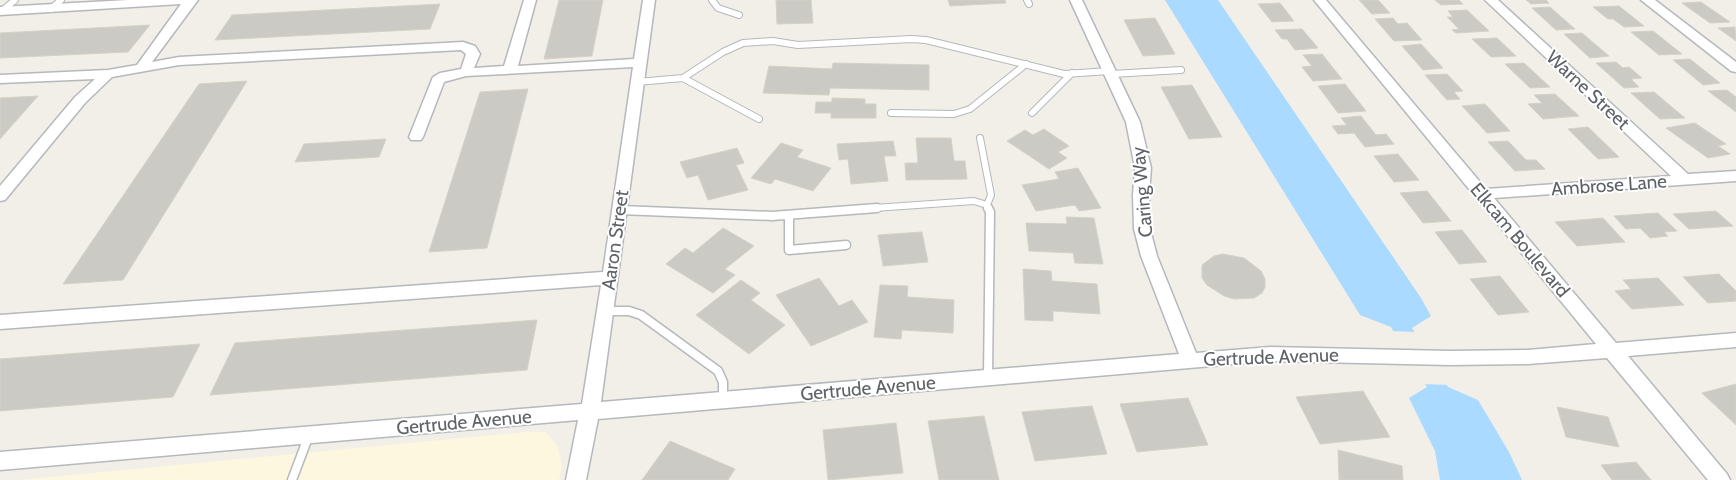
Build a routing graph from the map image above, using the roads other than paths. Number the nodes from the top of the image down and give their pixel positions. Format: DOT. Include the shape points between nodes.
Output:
graph roads {
  1 [pos="15,0"];
  2 [pos="61,0"];
  3 [pos="185,0"];
  4 [pos="530,0"];
  5 [pos="649,0"];
  6 [pos="712,0"];
  7 [pos="1076,0"];
  8 [pos="1320,0"];
  9 [pos="1491,0"];
  10 [pos="1647,0"];
  11 [pos="51,9"];
  12 [pos="1,11"];
  13 [pos="738,15"];
  14 [pos="640,63"];
  15 [pos="1026,64"];
  16 [pos="141,68"];
  17 [pos="1736,68"];
  18 [pos="510,70"];
  19 [pos="1181,70"];
  20 [pos="466,72"];
  21 [pos="1111,72"];
  22 [pos="1072,73"];
  23 [pos="108,74"];
  24 [pos="683,78"];
  25 [pos="0,79"];
  26 [pos="638,82"];
  27 [pos="891,113"];
  28 [pos="1032,114"];
  29 [pos="759,119"];
  30 [pos="416,137"];
  31 [pos="980,138"];
  32 [pos="1736,176"];
  33 [pos="1685,180"];
  34 [pos="1482,194"];
  35 [pos="0,196"];
  36 [pos="987,205"];
  37 [pos="620,210"];
  38 [pos="789,215"];
  39 [pos="846,245"];
  40 [pos="610,278"];
  41 [pos="606,311"];
  42 [pos="0,322"];
  43 [pos="1736,340"];
  44 [pos="1612,350"];
  45 [pos="1190,360"];
  46 [pos="988,377"];
  47 [pos="723,400"];
  48 [pos="590,411"];
  49 [pos="309,435"];
  50 [pos="0,461"];
  51 [pos="292,480"];
  52 [pos="576,480"];
  53 [pos="1720,480"];
  1 -- 12 [label="lane"];
  2 -- 11 [label="lane"];
  3 -- 11 [label="street"];
  3 -- 16 [label="street"];
  4 -- 18 [label="street"];
  5 -- 14 [label="street, Aaron Street"];
  6 -- 13 [label="lane" via="718,8"];
  7 -- 21 [label="street, Caring Way"];
  8 -- 34 [label="street, Elkcam Boulevard"];
  9 -- 33 [label="street, Warne Street"];
  10 -- 17 [label="street"];
  11 -- 12 [label="street"];
  14 -- 18 [label="street"];
  14 -- 26 [label="street, Aaron Street"];
  15 -- 22 [label="lane" via="1064,74"];
  15 -- 24 [label="lane" via="926,40 798,44 756,41 723,52"];
  15 -- 27 [label="lane" via="962,112"];
  16 -- 20 [label="street" via="180,61 463,46 473,54"];
  16 -- 23 [label="street"];
  18 -- 20 [label="street"];
  19 -- 21 [label="lane"];
  20 -- 30 [label="street" via="438,80"];
  21 -- 22 [label="lane"];
  21 -- 45 [label="street, Caring Way" via="1138,141 1143,168 1142,228 1149,256"];
  22 -- 28 [label="lane"];
  23 -- 25 [label="street"];
  23 -- 35 [label="street" via="80,100"];
  24 -- 26 [label="lane"];
  24 -- 29 [label="lane"];
  26 -- 37 [label="street, Aaron Street"];
  31 -- 36 [label="lane" via="991,195"];
  32 -- 33 [label="street, Ambrose Lane"];
  33 -- 34 [label="street, Ambrose Lane"];
  34 -- 44 [label="street, Elkcam Boulevard"];
  36 -- 38 [label="lane" via="974,201"];
  36 -- 46 [label="lane" via="990,212"];
  37 -- 38 [label="lane"];
  37 -- 40 [label="street, Aaron Street"];
  38 -- 39 [label="lane" via="789,250"];
  40 -- 41 [label="street, Aaron Street"];
  40 -- 42 [label="street"];
  41 -- 47 [label="lane" via="629,311 642,315 718,371 723,382"];
  41 -- 48 [label="street, Aaron Street"];
  43 -- 44 [label="street, Gertrude Avenue"];
  44 -- 45 [label="street, Gertrude Avenue" via="1528,357 1301,354"];
  44 -- 53 [label="street, Elkcam Boulevard"];
  45 -- 46 [label="street, Gertrude Avenue"];
  46 -- 47 [label="street, Gertrude Avenue"];
  47 -- 48 [label="street, Gertrude Avenue"];
  48 -- 49 [label="street, Gertrude Avenue"];
  48 -- 52 [label="street, Aaron Street"];
  49 -- 50 [label="street, Gertrude Avenue"];
  49 -- 51 [label="lane"];
}
